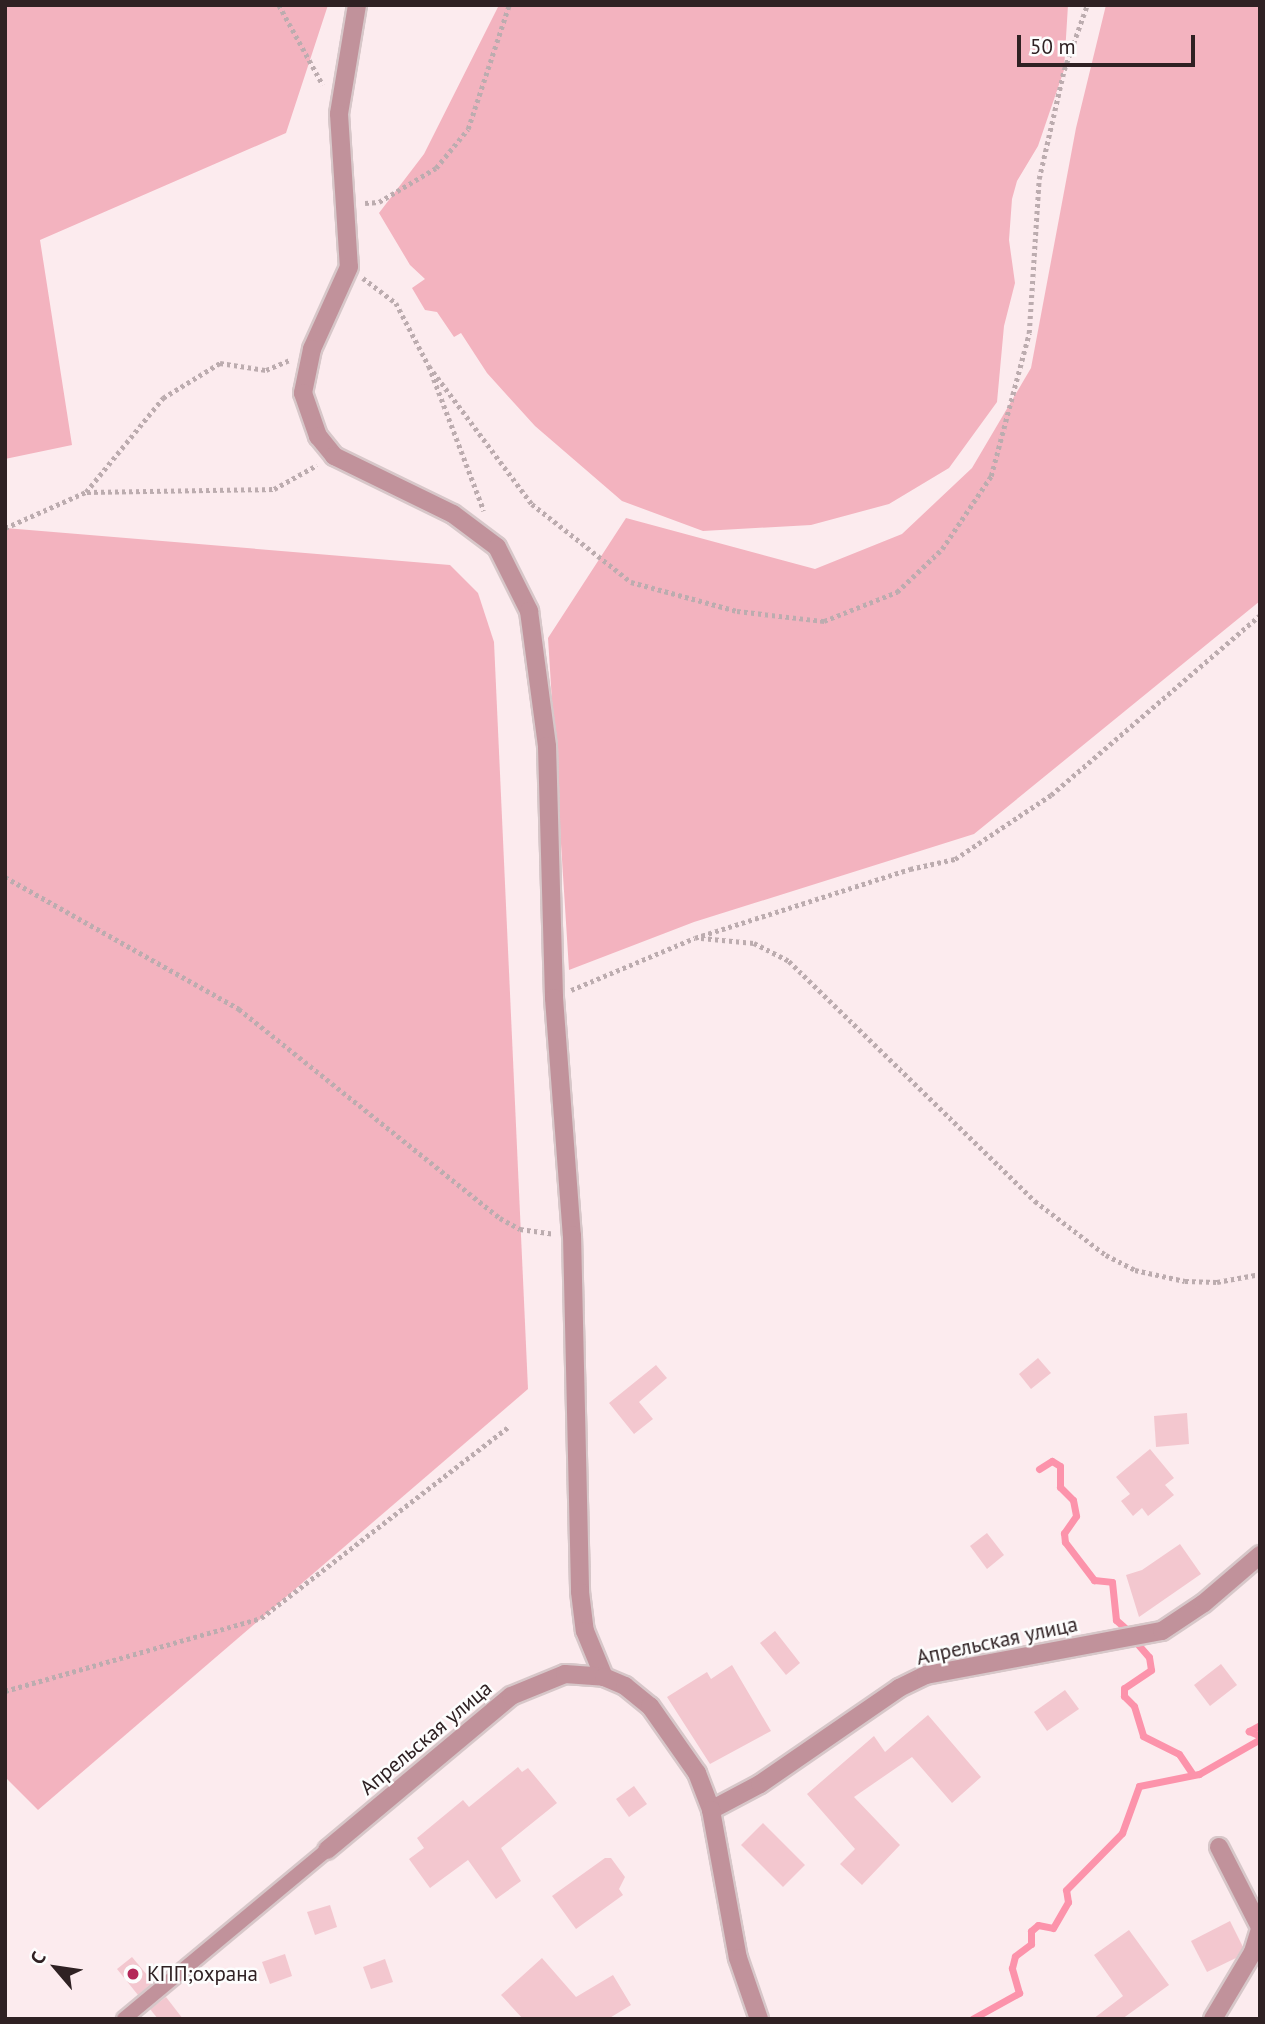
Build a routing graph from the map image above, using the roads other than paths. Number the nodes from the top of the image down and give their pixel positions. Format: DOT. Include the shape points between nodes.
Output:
graph roads {
  1 [pos="357,5"];
  2 [pos="1260,1555"];
  3 [pos="604,1678"];
  4 [pos="711,1810"];
  5 [pos="1219,1847"];
  6 [pos="327,1850"];
  7 [pos="1260,1928"];
  8 [pos="124,2019"];
  9 [pos="758,2019"];
  10 [pos="1213,2019"];
  1 -- 3 [label="street" via="339,114 349,267 312,349 303,393 318,436 334,456 453,514 497,547 529,611 547,746 554,998 572,1235 580,1592 585,1630"];
  2 -- 4 [label="street, Апрельская улица" via="1204,1603 1162,1631 926,1675 898,1688 760,1784"];
  3 -- 4 [label="street" via="640,1696 668,1727 697,1773"];
  3 -- 6 [label="street, Апрельская улица" via="565,1674 512,1696"];
  4 -- 9 [label="street" via="738,1958"];
  5 -- 7 [label="street"];
  6 -- 8 [label="lane"];
  7 -- 10 [label="street" via="1253,1952"];
}
